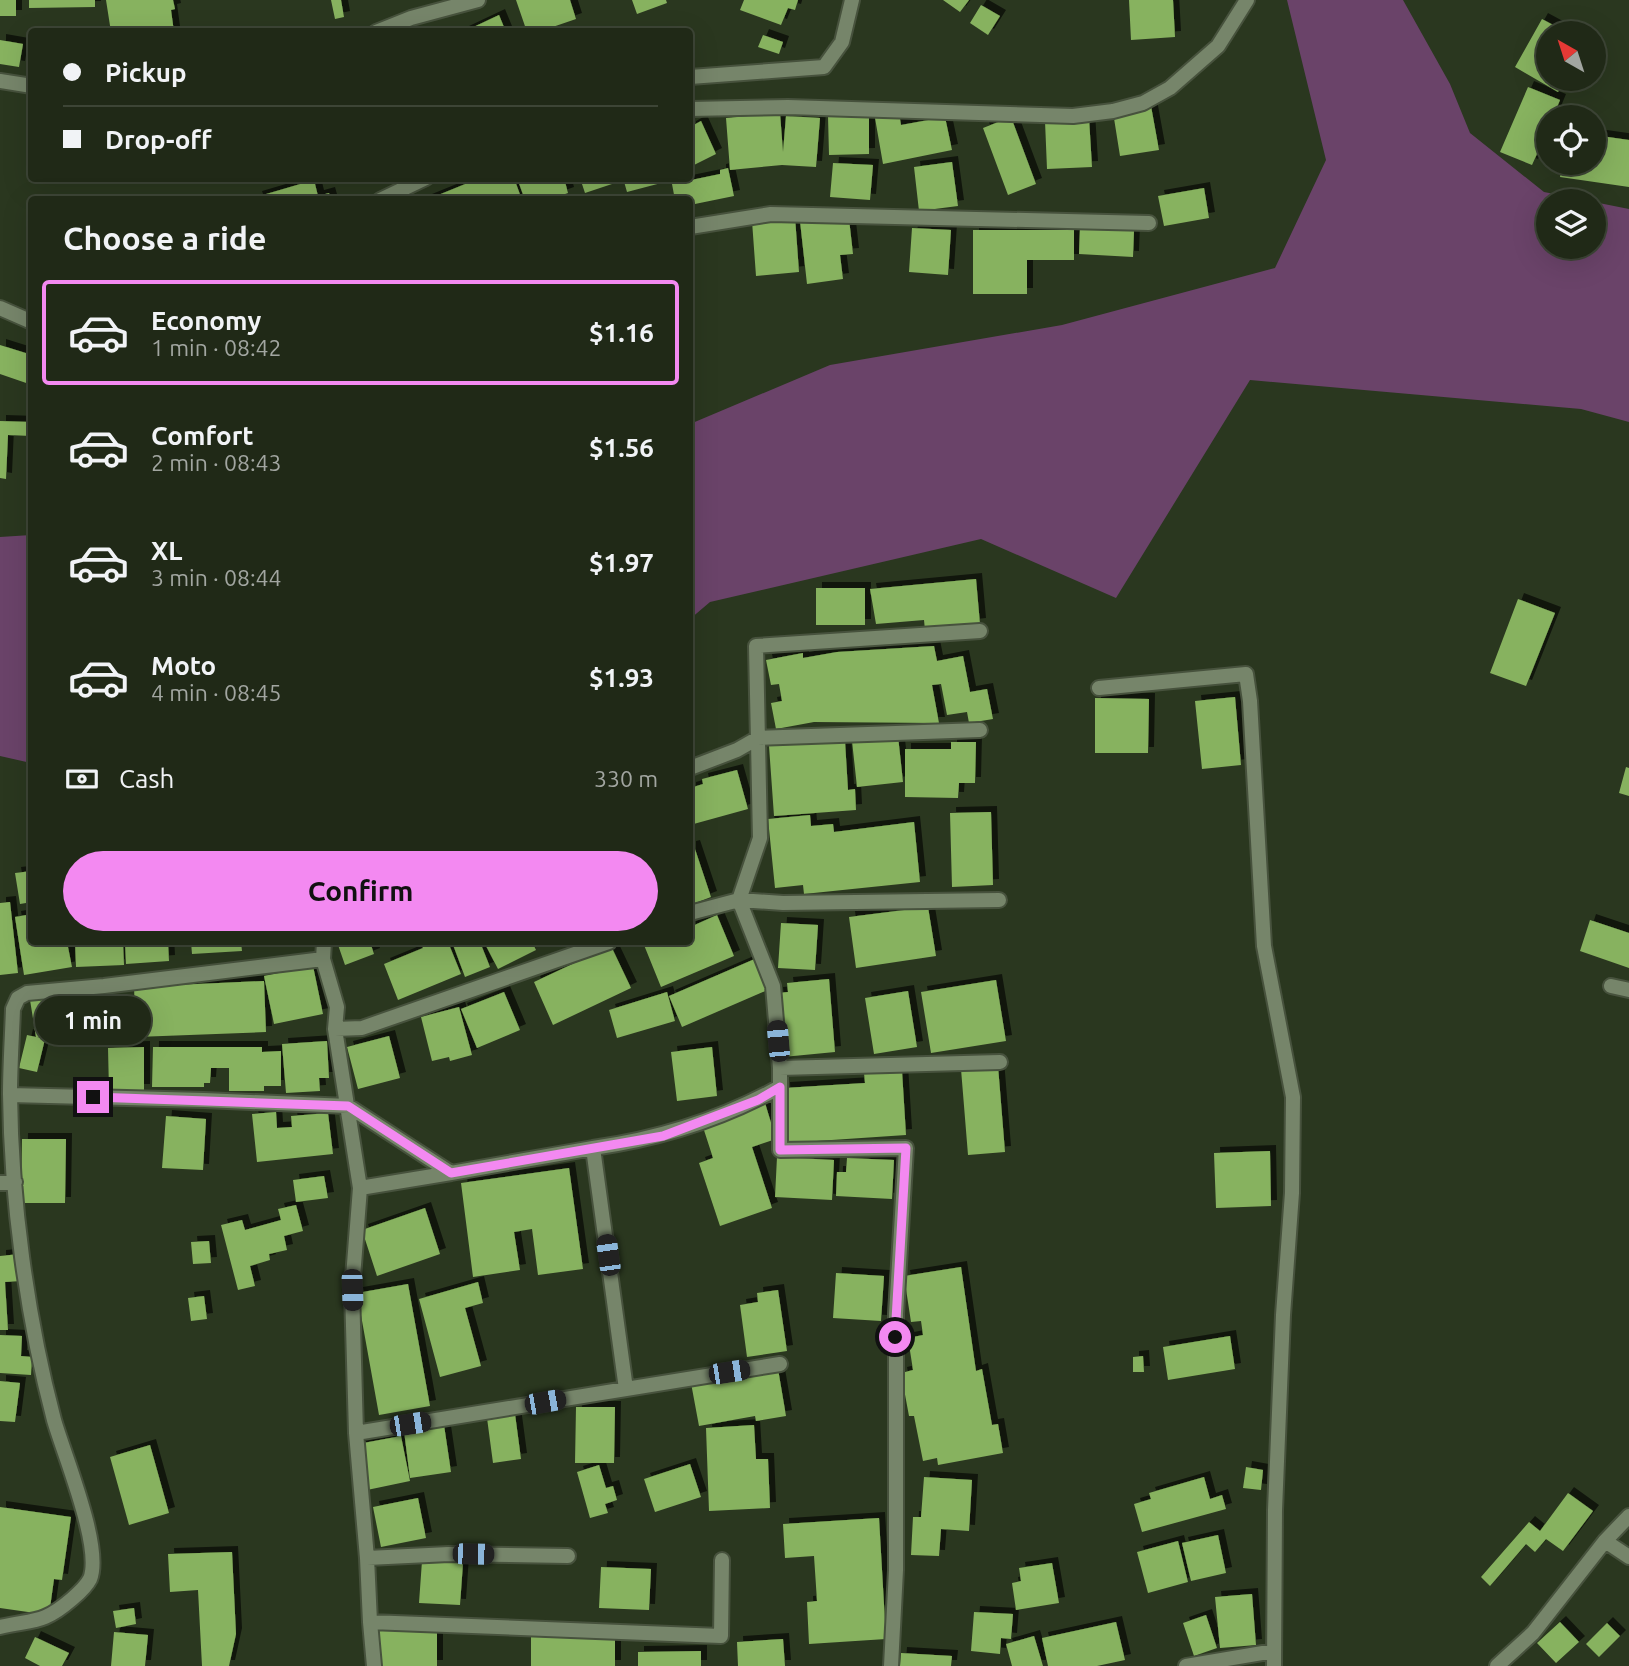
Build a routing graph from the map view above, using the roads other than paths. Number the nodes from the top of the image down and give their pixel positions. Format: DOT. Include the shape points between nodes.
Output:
graph roads {
  1 [pos="478,0"];
  2 [pos="852,0"];
  3 [pos="1247,0"];
  4 [pos="386,28"];
  5 [pos="693,77"];
  6 [pos="0,81"];
  7 [pos="28,85"];
  8 [pos="693,109"];
  9 [pos="418,182"];
  10 [pos="388,196"];
  11 [pos="1149,223"];
  12 [pos="693,227"];
  13 [pos="0,308"];
  14 [pos="28,320"];
  15 [pos="980,631"];
  16 [pos="1099,688"];
  17 [pos="980,730"];
  18 [pos="758,738"];
  19 [pos="693,767"];
  20 [pos="739,900"];
  21 [pos="999,900"];
  22 [pos="693,912"];
  23 [pos="324,945"];
  24 [pos="600,945"];
  25 [pos="323,959"];
  26 [pos="1611,986"];
  27 [pos="1629,990"];
  28 [pos="335,1029"];
  29 [pos="1000,1062"];
  30 [pos="780,1068"];
  31 [pos="780,1087"];
  32 [pos="10,1095"];
  33 [pos="348,1106"];
  34 [pos="593,1148"];
  35 [pos="451,1173"];
  36 [pos="7,1182"];
  37 [pos="360,1188"];
  38 [pos="780,1364"];
  39 [pos="626,1389"];
  40 [pos="356,1433"];
  41 [pos="1629,1516"];
  42 [pos="1605,1542"];
  43 [pos="568,1556"];
  44 [pos="368,1558"];
  45 [pos="1629,1558"];
  46 [pos="722,1560"];
  47 [pos="370,1622"];
  48 [pos="0,1627"];
  49 [pos="1274,1659"];
  50 [pos="374,1666"];
  51 [pos="891,1666"];
  52 [pos="1186,1666"];
  53 [pos="1497,1666"];
  1 -- 4 [label="street"];
  2 -- 5 [label="street" via="842,42 824,67"];
  3 -- 8 [label="street" via="1219,46 1170,88 1143,103 1113,111 1073,116 789,107"];
  6 -- 7 [label="street"];
  9 -- 10 [label="street"];
  11 -- 12 [label="street" via="771,214"];
  13 -- 14 [label="street"];
  15 -- 18 [label="street" via="756,646"];
  16 -- 49 [label="street" via="1246,674 1264,946 1293,1097 1275,1510"];
  17 -- 18 [label="street"];
  18 -- 19 [label="street"];
  18 -- 20 [label="street" via="760,838"];
  20 -- 21 [label="street"];
  20 -- 22 [label="street"];
  20 -- 30 [label="street" via="773,986"];
  23 -- 25 [label="street"];
  24 -- 28 [label="street" via="362,1028"];
  25 -- 28 [label="street" via="337,1007"];
  25 -- 32 [label="street" via="27,993 13,1009"];
  26 -- 27 [label="street"];
  28 -- 33 [label="street"];
  29 -- 30 [label="street"];
  30 -- 31 [label="street"];
  31 -- 34 [label="street" via="663,1136"];
  31 -- 51 [label="street" via="780,1150 906,1148 896,1314 896,1570"];
  32 -- 33 [label="street"];
  32 -- 36 [label="street"];
  33 -- 35 [label="street"];
  33 -- 37 [label="street"];
  34 -- 35 [label="street"];
  34 -- 39 [label="street"];
  35 -- 37 [label="street"];
  36 -- 48 [label="street" via="40,1358 90,1537 92,1565 86,1586 50,1616"];
  37 -- 40 [label="street" via="352,1290"];
  38 -- 39 [label="street"];
  39 -- 40 [label="street"];
  40 -- 44 [label="street"];
  41 -- 42 [label="street"];
  42 -- 45 [label="street"];
  42 -- 53 [label="street" via="1533,1633"];
  43 -- 44 [label="street"];
  44 -- 47 [label="street"];
  46 -- 47 [label="street" via="721,1636"];
  47 -- 50 [label="street"];
  49 -- 52 [label="street"];
}
